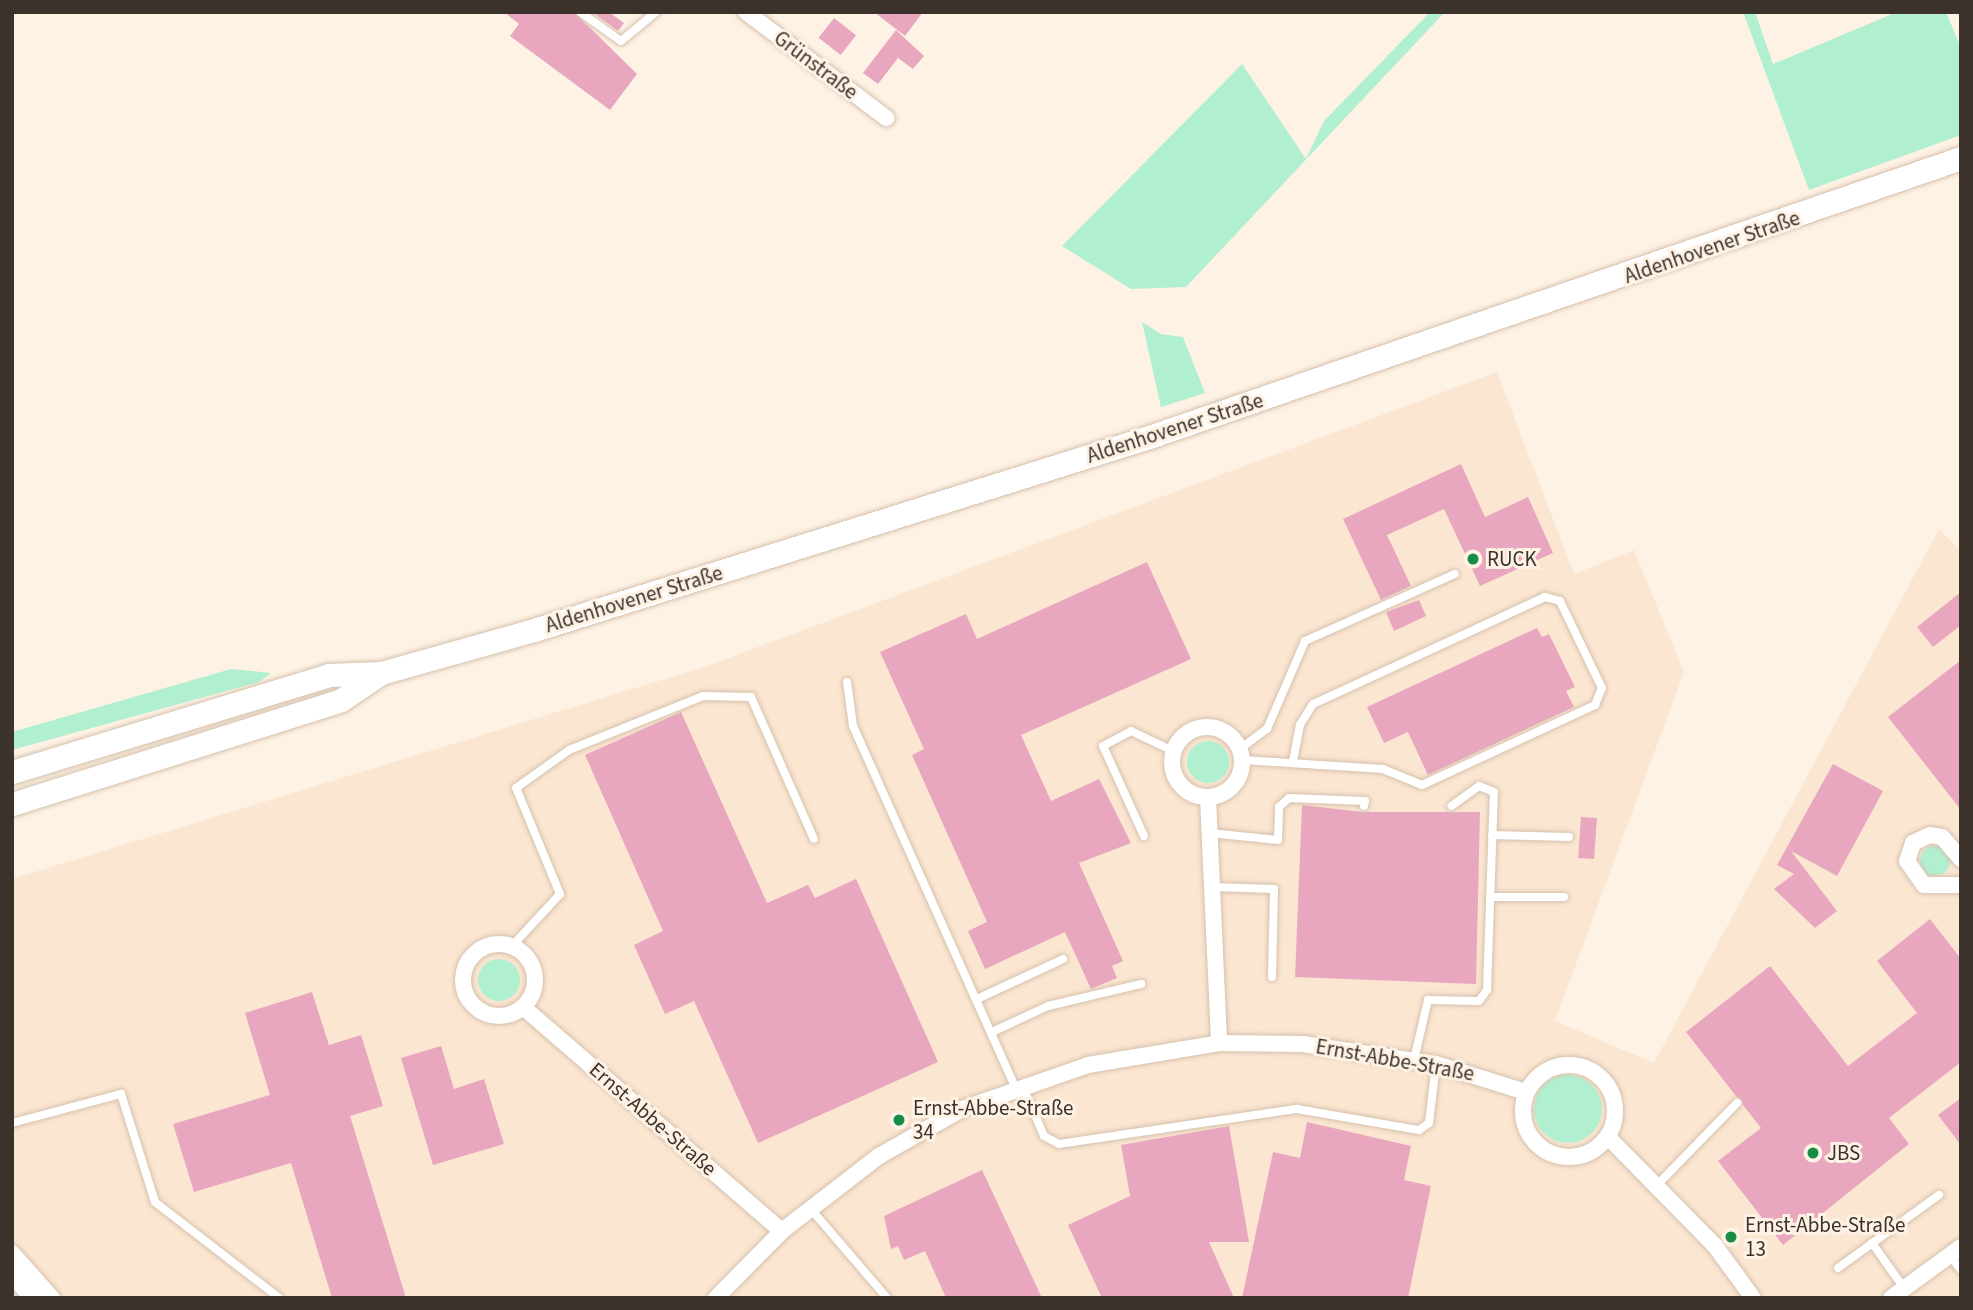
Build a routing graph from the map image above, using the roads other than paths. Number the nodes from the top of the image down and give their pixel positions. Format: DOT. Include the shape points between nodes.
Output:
graph roads {
  1 [pos="580,12"];
  2 [pos="656,12"];
  3 [pos="750,13"];
  4 [pos="886,118"];
  5 [pos="1961,158"];
  6 [pos="1455,574"];
  7 [pos="381,673"];
  8 [pos="847,682"];
  9 [pos="1173,751"];
  10 [pos="1241,754"];
  11 [pos="1293,762"];
  12 [pos="12,772"];
  13 [pos="1208,798"];
  14 [pos="12,804"];
  15 [pos="1364,806"];
  16 [pos="1451,806"];
  17 [pos="1210,832"];
  18 [pos="1492,835"];
  19 [pos="1144,836"];
  20 [pos="1569,837"];
  21 [pos="814,839"];
  22 [pos="1961,859"];
  23 [pos="1961,886"];
  24 [pos="1212,887"];
  25 [pos="1490,897"];
  26 [pos="1564,897"];
  27 [pos="511,947"];
  28 [pos="1063,959"];
  29 [pos="1272,977"];
  30 [pos="1141,984"];
  31 [pos="977,999"];
  32 [pos="523,1007"];
  33 [pos="992,1032"];
  34 [pos="1219,1043"];
  35 [pos="1414,1060"];
  36 [pos="1436,1064"];
  37 [pos="1019,1088"];
  38 [pos="1526,1092"];
  39 [pos="1737,1103"];
  40 [pos="12,1123"];
  41 [pos="1608,1137"];
  42 [pos="1657,1185"];
  43 [pos="1939,1195"];
  44 [pos="809,1207"];
  45 [pos="782,1231"];
  46 [pos="1872,1243"];
  47 [pos="1955,1251"];
  48 [pos="12,1253"];
  49 [pos="1838,1268"];
  50 [pos="1961,1270"];
  51 [pos="12,1275"];
  52 [pos="1898,1293"];
  53 [pos="33,1298"];
  54 [pos="52,1298"];
  55 [pos="279,1298"];
  56 [pos="716,1298"];
  57 [pos="887,1298"];
  58 [pos="1753,1298"];
  1 -- 2 [label="lane" via="621,41"];
  3 -- 4 [label="street, Grünstraße"];
  5 -- 7 [label="main road, Aldenhovener Straße" via="1146,438"];
  6 -- 10 [label="lane" via="1306,641 1267,729"];
  7 -- 12 [label="main road, Aldenhovener Straße" via="329,675"];
  7 -- 14 [label="main road, Aldenhovener Straße" via="341,700"];
  8 -- 31 [label="lane" via="853,726"];
  9 -- 10 [label="street" via="1187,733 1208,727 1230,735"];
  9 -- 13 [label="street" via="1178,783"];
  9 -- 19 [label="lane" via="1131,731 1103,746"];
  10 -- 11 [label="lane"];
  10 -- 13 [label="street" via="1229,790"];
  11 -- 11 [label="lane" via="1383,769 1422,785 1595,705 1602,688 1560,601 1545,597 1312,704 1300,725"];
  13 -- 17 [label="street"];
  15 -- 17 [label="lane" via="1364,801 1289,798 1279,807 1278,840"];
  16 -- 18 [label="lane" via="1487,784 1494,792"];
  17 -- 24 [label="street"];
  18 -- 20 [label="lane"];
  18 -- 25 [label="lane"];
  21 -- 27 [label="lane" via="751,697 703,695 569,750 516,788 560,894"];
  22 -- 23 [label="street" via="1942,837 1930,835 1913,843 1907,861 1924,884"];
  24 -- 29 [label="lane" via="1274,889"];
  24 -- 34 [label="street"];
  25 -- 26 [label="lane"];
  25 -- 35 [label="lane" via="1486,990 1479,1001 1428,1000"];
  27 -- 32 [label="street" via="534,973"];
  27 -- 32 [label="street" via="477,951 462,982 471,1003 491,1016"];
  28 -- 31 [label="lane"];
  30 -- 33 [label="lane" via="1048,1006"];
  31 -- 33 [label="lane"];
  32 -- 45 [label="street, Ernst-Abbe-Straße"];
  33 -- 37 [label="lane"];
  34 -- 35 [label="street, Ernst-Abbe-Straße" via="1337,1047"];
  34 -- 37 [label="street, Ernst-Abbe-Straße" via="1088,1065"];
  35 -- 36 [label="street, Ernst-Abbe-Straße"];
  36 -- 37 [label="lane" via="1429,1123 1419,1130 1297,1108 1059,1144 1044,1136"];
  36 -- 38 [label="street, Ernst-Abbe-Straße"];
  37 -- 44 [label="street, Ernst-Abbe-Straße" via="910,1137"];
  38 -- 41 [label="street" via="1523,1118 1545,1151 1585,1155"];
  38 -- 41 [label="street" via="1558,1065 1586,1067 1614,1098"];
  39 -- 42 [label="lane"];
  40 -- 55 [label="lane" via="121,1094 155,1202"];
  41 -- 42 [label="street"];
  42 -- 58 [label="street" via="1715,1246"];
  43 -- 46 [label="lane"];
  44 -- 45 [label="street, Ernst-Abbe-Straße"];
  44 -- 57 [label="lane"];
  45 -- 56 [label="street, Ernst-Abbe-Straße"];
  46 -- 49 [label="lane"];
  46 -- 52 [label="lane"];
  47 -- 50 [label="lane"];
  47 -- 52 [label="street"];
  48 -- 54 [label="street"];
  51 -- 53 [label="street"];
}
